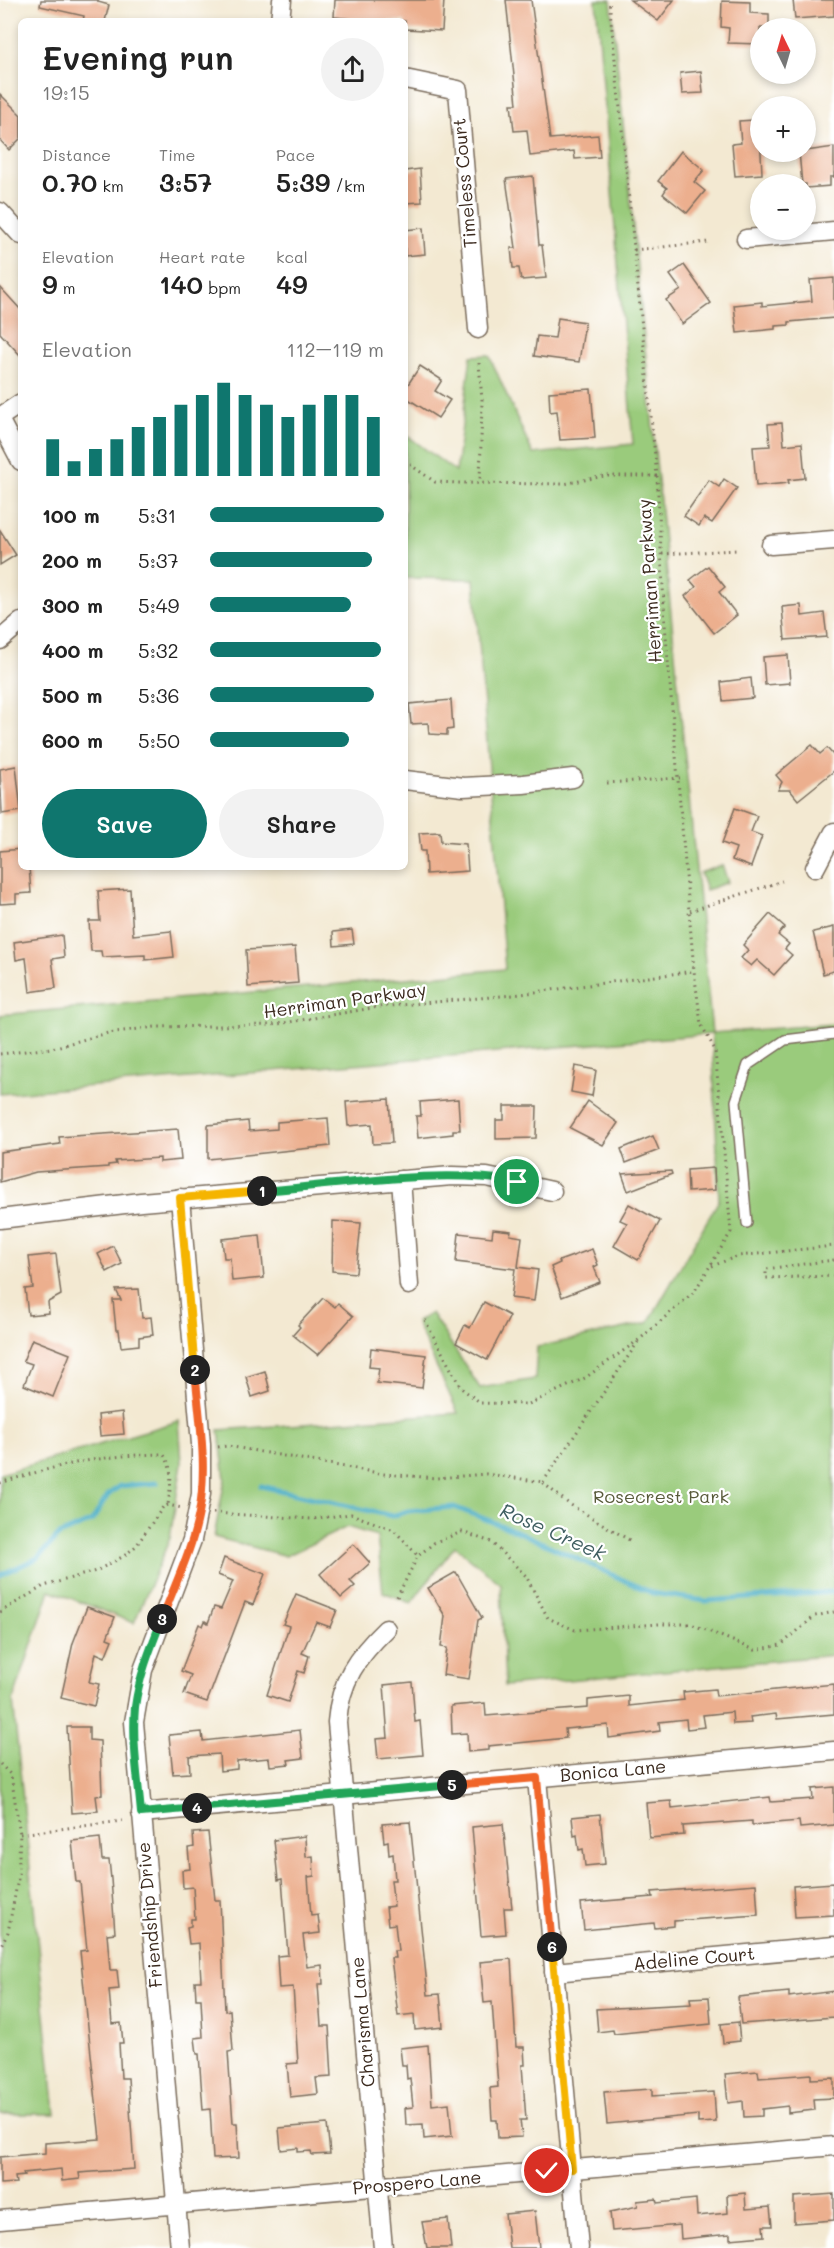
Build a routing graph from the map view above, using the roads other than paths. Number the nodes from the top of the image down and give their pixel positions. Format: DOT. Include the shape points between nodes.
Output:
graph roads {
  1 [pos="282,0"];
  2 [pos="280,18"];
  3 [pos="408,80"];
  4 [pos="0,212"];
  5 [pos="834,231"];
  6 [pos="18,232"];
  7 [pos="746,238"];
  8 [pos="478,329"];
  9 [pos="18,406"];
  10 [pos="0,419"];
  11 [pos="18,455"];
  12 [pos="834,540"];
  13 [pos="771,545"];
  14 [pos="18,625"];
  15 [pos="0,640"];
  16 [pos="573,778"];
  17 [pos="408,780"];
  18 [pos="834,832"];
  19 [pos="815,868"];
  20 [pos="834,1034"];
  21 [pos="401,1180"];
  22 [pos="552,1191"];
  23 [pos="180,1198"];
  24 [pos="0,1219"];
  25 [pos="747,1223"];
  26 [pos="409,1285"];
  27 [pos="386,1629"];
  28 [pos="834,1751"];
  29 [pos="537,1778"];
  30 [pos="342,1795"];
  31 [pos="141,1813"];
  32 [pos="834,1946"];
  33 [pos="554,1972"];
  34 [pos="834,2145"];
  35 [pos="572,2169"];
  36 [pos="378,2186"];
  37 [pos="177,2204"];
  38 [pos="0,2220"];
  39 [pos="180,2248"];
  40 [pos="383,2248"];
  41 [pos="579,2248"];
  1 -- 2 [label="street"];
  3 -- 8 [label="street, Timeless Court" via="458,90"];
  4 -- 6 [label="street"];
  5 -- 7 [label="street"];
  9 -- 10 [label="street"];
  10 -- 11 [label="street"];
  12 -- 13 [label="street"];
  14 -- 15 [label="street"];
  16 -- 17 [label="street" via="463,787"];
  18 -- 19 [label="street"];
  20 -- 25 [label="lane" via="785,1040 748,1065 736,1101"];
  21 -- 22 [label="street" via="470,1176"];
  21 -- 23 [label="street"];
  21 -- 26 [label="street"];
  23 -- 24 [label="street"];
  23 -- 31 [label="street, Friendship Drive" via="203,1477 192,1540 139,1687 135,1738"];
  27 -- 30 [label="street, Charisma Lane" via="355,1662 342,1690 337,1722"];
  28 -- 29 [label="street, Bonica Lane"];
  29 -- 30 [label="street, Bonica Lane"];
  29 -- 33 [label="street"];
  30 -- 31 [label="street, Bonica Lane"];
  30 -- 36 [label="street, Charisma Lane"];
  31 -- 37 [label="street, Friendship Drive"];
  32 -- 33 [label="street, Adeline Court"];
  33 -- 35 [label="street"];
  34 -- 35 [label="street, Prospero Lane"];
  35 -- 36 [label="street, Prospero Lane"];
  35 -- 41 [label="street"];
  36 -- 37 [label="street, Prospero Lane"];
  36 -- 40 [label="street, Charisma Lane"];
  37 -- 38 [label="street, Prospero Lane"];
  37 -- 39 [label="street, Friendship Drive"];
}
